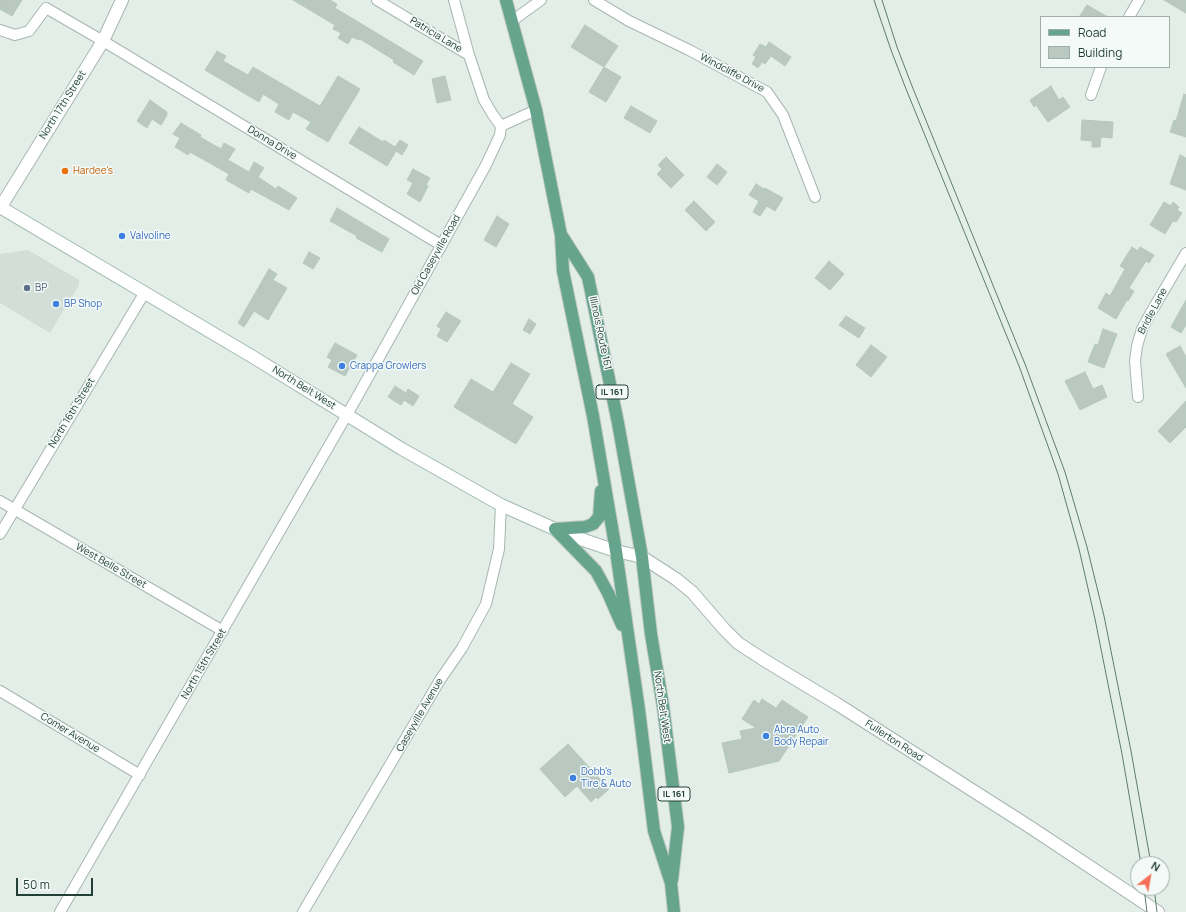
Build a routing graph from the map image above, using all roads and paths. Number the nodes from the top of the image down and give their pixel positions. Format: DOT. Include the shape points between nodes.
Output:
graph roads {
  1 [pos="122,0"];
  2 [pos="377,0"];
  3 [pos="454,0"];
  4 [pos="506,0"];
  5 [pos="541,0"];
  6 [pos="594,0"];
  7 [pos="1139,0"];
  8 [pos="48,4"];
  9 [pos="1130,16"];
  10 [pos="512,21"];
  11 [pos="0,30"];
  12 [pos="103,41"];
  13 [pos="469,55"];
  14 [pos="1101,68"];
  15 [pos="1091,96"];
  16 [pos="536,110"];
  17 [pos="501,126"];
  18 [pos="815,197"];
  19 [pos="0,207"];
  20 [pos="561,235"];
  21 [pos="441,245"];
  22 [pos="1186,253"];
  23 [pos="1182,270"];
  24 [pos="145,292"];
  25 [pos="1138,397"];
  26 [pos="347,415"];
  27 [pos="603,472"];
  28 [pos="0,501"];
  29 [pos="501,505"];
  30 [pos="14,510"];
  31 [pos="555,529"];
  32 [pos="0,534"];
  33 [pos="616,551"];
  34 [pos="642,557"];
  35 [pos="223,631"];
  36 [pos="628,639"];
  37 [pos="0,691"];
  38 [pos="140,775"];
  39 [pos="671,883"];
  40 [pos="60,912"];
  41 [pos="303,912"];
  42 [pos="674,912"];
  43 [pos="1158,912"];
  1 -- 12 [label="street, North 17th Street"];
  2 -- 13 [label="street, Patricia Lane"];
  3 -- 13 [label="street"];
  4 -- 10 [label="main road, Illinois Route 161 / IL 161"];
  5 -- 10 [label="street"];
  6 -- 18 [label="street, Windcliffe Drive" via="629,21 767,92 783,115"];
  7 -- 9 [label="street"];
  8 -- 11 [label="street" via="29,31 15,35"];
  8 -- 12 [label="street, Donna Drive"];
  10 -- 16 [label="main road, Illinois Route 161 / IL 161"];
  12 -- 19 [label="street, North 17th Street"];
  12 -- 21 [label="street, Donna Drive"];
  13 -- 17 [label="street, Patricia Lane" via="484,100"];
  14 -- 15 [label="street"];
  16 -- 17 [label="street"];
  16 -- 20 [label="main road, Illinois Route 161 / IL 161"];
  17 -- 21 [label="street, Old Caseyville Road" via="500,135 486,165"];
  19 -- 24 [label="street, North Belt West"];
  20 -- 27 [label="main road, Illinois Route 161 / IL 161" via="563,271"];
  20 -- 34 [label="main road, Illinois Route 161 / IL 161" via="588,277"];
  21 -- 26 [label="street, Old Caseyville Road"];
  22 -- 23 [label="street, Bridle Lane"];
  23 -- 25 [label="street, Bridle Lane" via="1142,329 1135,361"];
  24 -- 26 [label="street, North Belt West"];
  24 -- 30 [label="street, North 16th Street"];
  26 -- 29 [label="street, North Belt West"];
  26 -- 35 [label="street, North 15th Street"];
  27 -- 31 [label="main road" via="599,517 593,524"];
  27 -- 33 [label="main road, Illinois Route 161 / IL 161"];
  28 -- 30 [label="street, West Belle Street"];
  29 -- 31 [label="street, North Belt West"];
  29 -- 41 [label="street, Caseyville Avenue" via="499,549 486,604"];
  30 -- 32 [label="street, North 16th Street"];
  30 -- 35 [label="street, West Belle Street"];
  31 -- 33 [label="street, North Belt West"];
  31 -- 36 [label="main road" via="596,571"];
  33 -- 34 [label="street, North Belt West"];
  33 -- 36 [label="main road, North Belt West / IL 161"];
  34 -- 39 [label="main road, North Belt West / IL 161" via="650,634 663,706 678,827"];
  34 -- 43 [label="street, Fullerton Road" via="692,592 738,643 1024,823"];
  35 -- 38 [label="street, North 15th Street"];
  36 -- 39 [label="main road, North Belt West / IL 161" via="654,831"];
  37 -- 38 [label="street, Comer Avenue"];
  38 -- 40 [label="street, North 15th Street"];
  39 -- 42 [label="main road, North Belt West / IL 161"];
}
